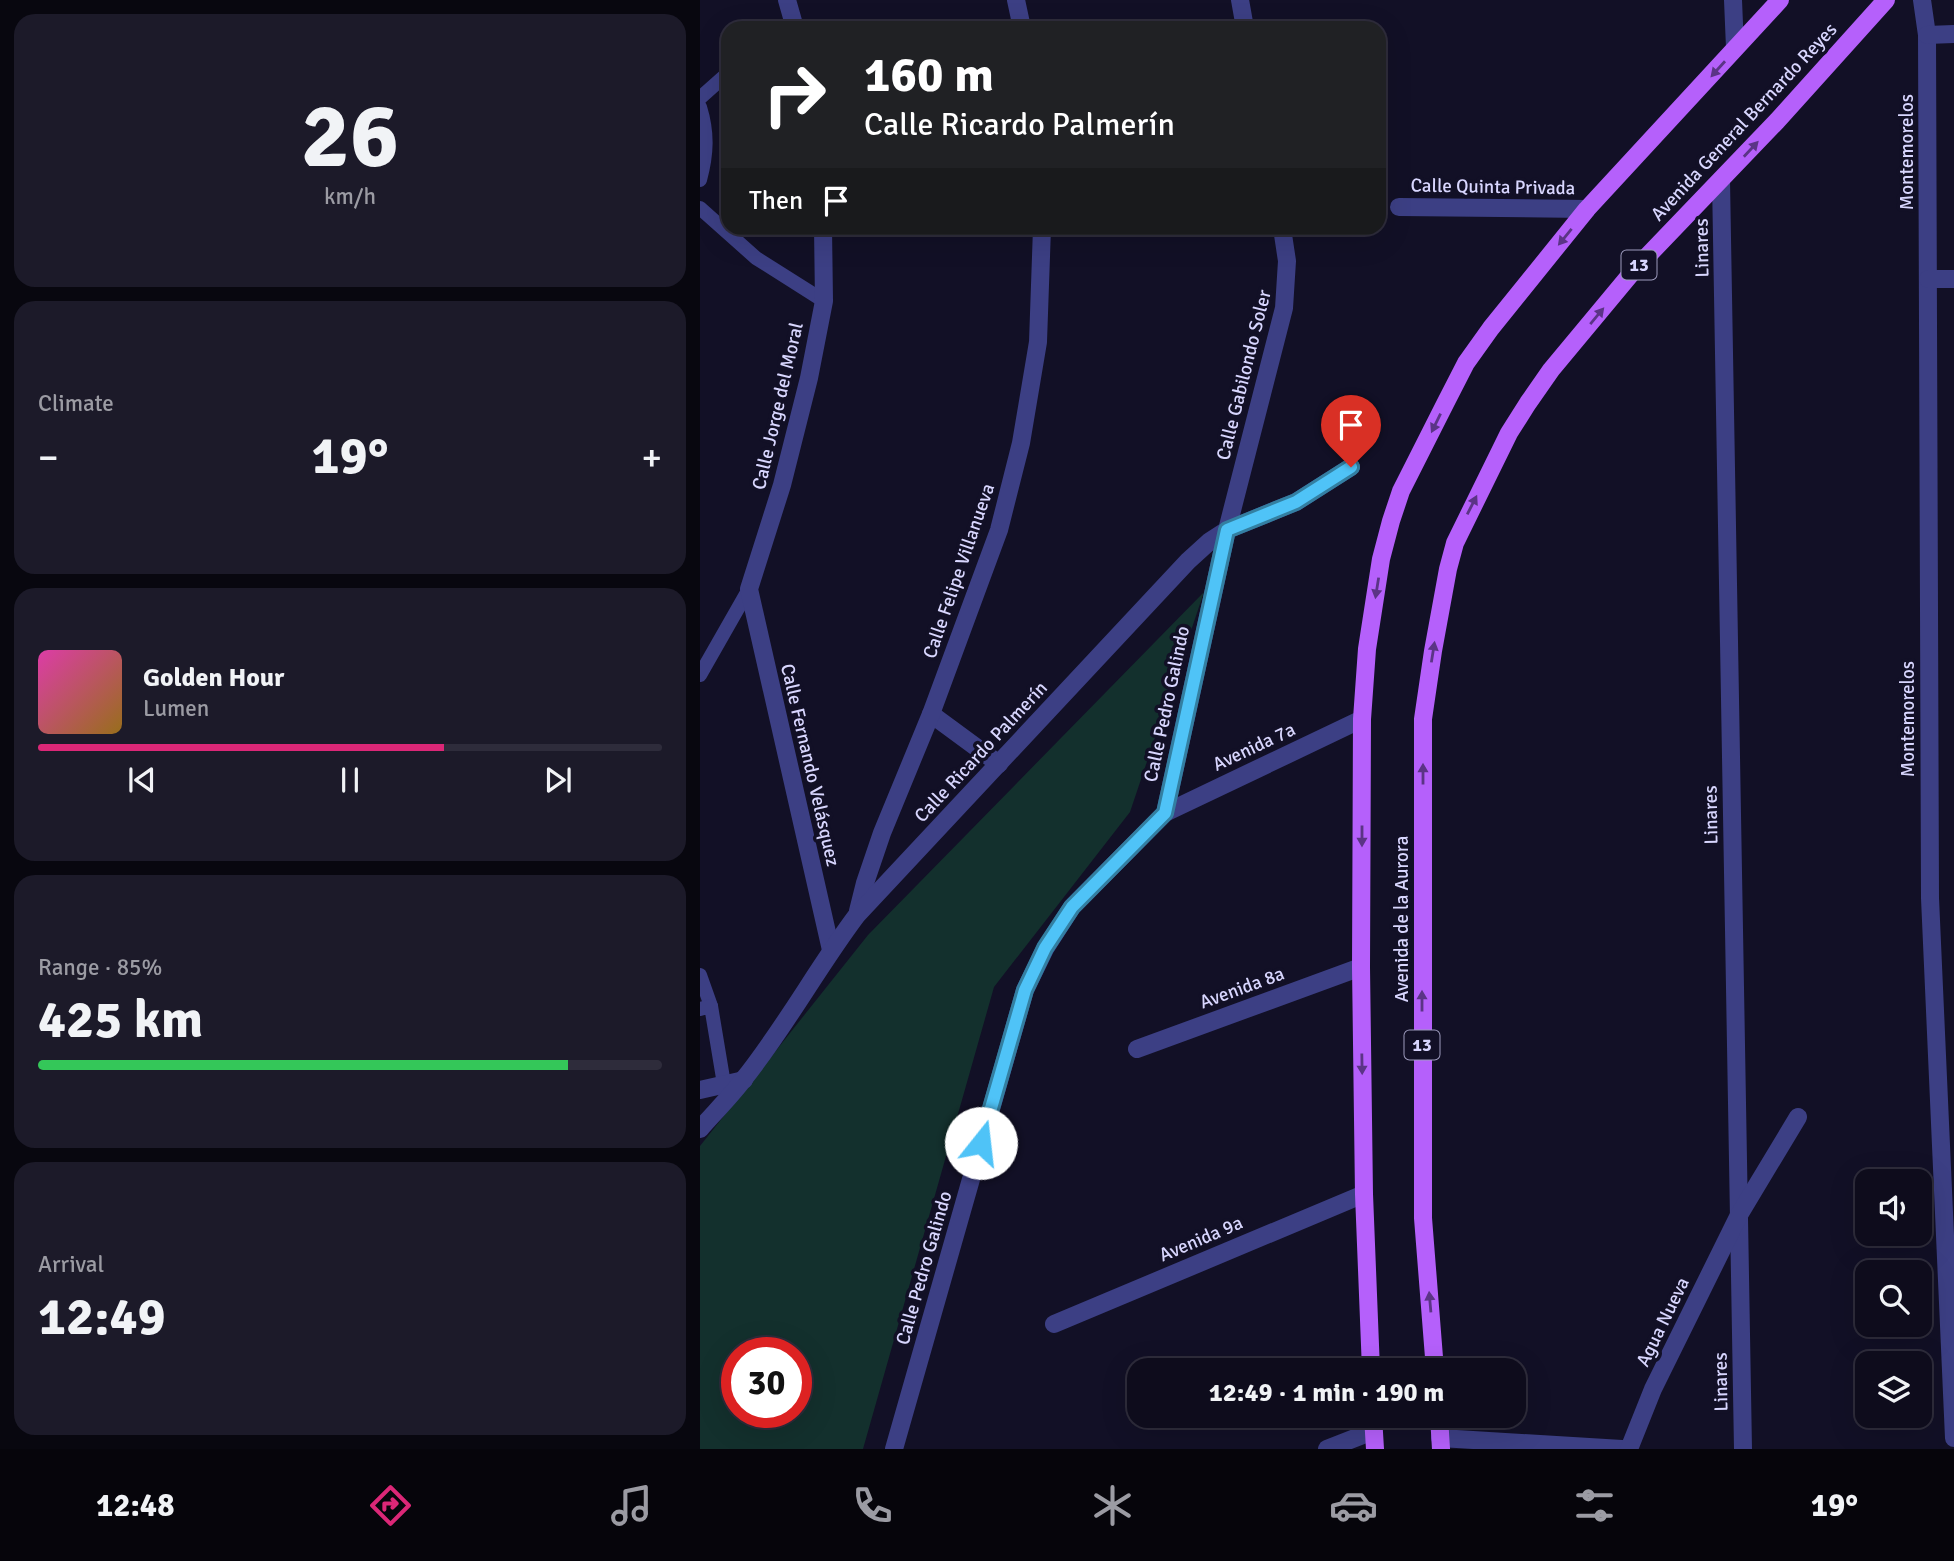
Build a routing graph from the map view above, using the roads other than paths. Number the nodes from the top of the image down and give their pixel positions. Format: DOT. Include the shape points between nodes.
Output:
graph roads {
  1 [pos="787,0"];
  2 [pos="1016,0"];
  3 [pos="1240,0"];
  4 [pos="1733,0"];
  5 [pos="1780,0"];
  6 [pos="1886,0"];
  7 [pos="1922,0"];
  8 [pos="792,21"];
  9 [pos="1020,21"];
  10 [pos="1244,21"];
  11 [pos="1954,34"];
  12 [pos="1927,35"];
  13 [pos="1735,48"];
  14 [pos="721,79"];
  15 [pos="700,98"];
  16 [pos="700,107"];
  17 [pos="700,180"];
  18 [pos="1721,180"];
  19 [pos="1399,206"];
  20 [pos="700,208"];
  21 [pos="1587,209"];
  22 [pos="721,227"];
  23 [pos="730,235"];
  24 [pos="823,235"];
  25 [pos="1042,235"];
  26 [pos="1283,235"];
  27 [pos="1928,279"];
  28 [pos="1954,279"];
  29 [pos="824,301"];
  30 [pos="1351,467"];
  31 [pos="1227,530"];
  32 [pos="749,589"];
  33 [pos="700,675"];
  34 [pos="931,714"];
  35 [pos="1362,719"];
  36 [pos="1423,719"];
  37 [pos="999,764"];
  38 [pos="1165,813"];
  39 [pos="857,915"];
  40 [pos="831,950"];
  41 [pos="1362,967"];
  42 [pos="700,975"];
  43 [pos="705,1007"];
  44 [pos="1138,1049"];
  45 [pos="744,1080"];
  46 [pos="724,1084"];
  47 [pos="700,1090"];
  48 [pos="1798,1117"];
  49 [pos="700,1129"];
  50 [pos="1364,1194"];
  51 [pos="1739,1215"];
  52 [pos="1054,1324"];
  53 [pos="1371,1358"];
  54 [pos="1434,1358"];
  55 [pos="1364,1428"];
  56 [pos="1373,1428"];
  57 [pos="1954,1438"];
  58 [pos="1441,1444"];
  59 [pos="894,1449"];
  60 [pos="1328,1449"];
  61 [pos="1375,1449"];
  62 [pos="1622,1449"];
  63 [pos="1629,1449"];
  64 [pos="1743,1449"];
  1 -- 8 [label="street"];
  2 -- 9 [label="street"];
  3 -- 10 [label="street"];
  4 -- 13 [label="street"];
  5 -- 13 [label="main road"];
  18 -- 6 [label="main road, Avenida General Bernardo Reyes / 13, one-way"];
  7 -- 12 [label="street, Montemorelos"];
  11 -- 12 [label="street"];
  12 -- 27 [label="street, Montemorelos"];
  13 -- 21 [label="main road, one-way"];
  14 -- 15 [label="lane"];
  16 -- 17 [label="lane" via="707,145"];
  36 -- 18 [label="main road, Avenida General Bernardo Reyes / 13, one-way" via="1455,543 1508,433 1551,370 1635,269"];
  18 -- 51 [label="street, Linares"];
  19 -- 21 [label="street, Calle Quinta Privada"];
  20 -- 22 [label="lane"];
  21 -- 35 [label="main road, one-way" via="1466,363 1401,491 1381,559"];
  23 -- 29 [label="lane" via="756,258"];
  24 -- 29 [label="street, Calle Jorge del Moral"];
  25 -- 34 [label="street, Calle Felipe Villanueva" via="1038,342 1021,443 999,530"];
  26 -- 31 [label="street, Calle Gabilondo Soler" via="1287,261 1284,308"];
  27 -- 28 [label="street"];
  27 -- 57 [label="street, Montemorelos" via="1930,898"];
  29 -- 32 [label="street, Calle Jorge del Moral" via="782,485"];
  30 -- 31 [label="street, Calle Ricardo Palmerín" via="1296,502"];
  31 -- 37 [label="street, Calle Ricardo Palmerín" via="1188,561"];
  31 -- 38 [label="street, Calle Pedro Galindo"];
  32 -- 33 [label="lane"];
  32 -- 40 [label="street, Calle Fernando Velásquez"];
  34 -- 37 [label="street"];
  34 -- 39 [label="street, Calle Felipe Villanueva" via="882,833"];
  35 -- 38 [label="street, Avenida 7a"];
  35 -- 41 [label="main road, Avenida de la Aurora, one-way"];
  54 -- 36 [label="main road, Avenida de la Aurora / 13, one-way" via="1423,1218"];
  37 -- 39 [label="street, Calle Ricardo Palmerín"];
  38 -- 59 [label="street, Calle Pedro Galindo" via="1072,907 1025,990"];
  39 -- 40 [label="street, Calle Ricardo Palmerín"];
  40 -- 45 [label="street, Calle Ricardo Palmerín"];
  41 -- 44 [label="street, Avenida 8a"];
  41 -- 50 [label="main road, Avenida de la Aurora, one-way"];
  42 -- 43 [label="lane"];
  43 -- 46 [label="lane"];
  45 -- 46 [label="street"];
  45 -- 49 [label="street, Calle Ricardo Palmerín"];
  46 -- 47 [label="street"];
  48 -- 51 [label="street, Agua Nueva"];
  50 -- 52 [label="street, Avenida 9a"];
  50 -- 53 [label="main road, Avenida de la Aurora"];
  51 -- 63 [label="street, Agua Nueva" via="1653,1389"];
  51 -- 64 [label="street, Linares"];
  55 -- 60 [label="street"];
  56 -- 61 [label="main road"];
  58 -- 62 [label="street"];
}
